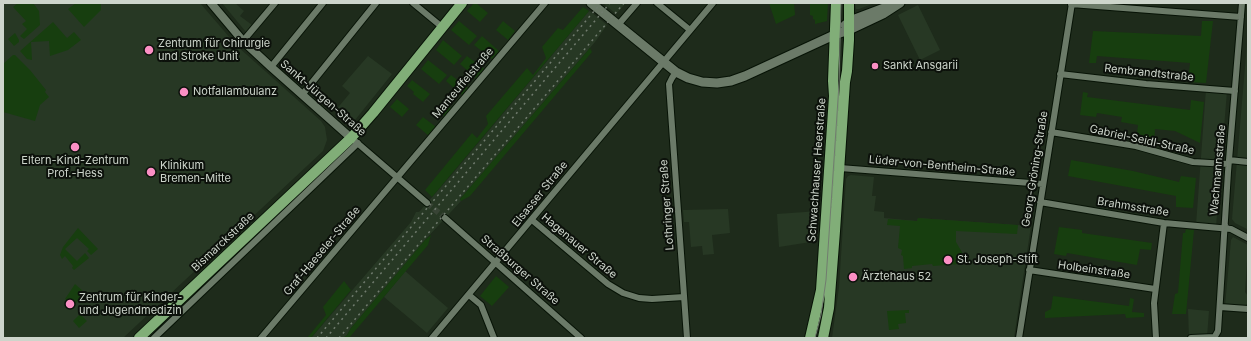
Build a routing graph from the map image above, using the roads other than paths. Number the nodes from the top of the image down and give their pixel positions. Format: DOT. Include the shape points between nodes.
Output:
graph roads {
  1 [pos="211,3"];
  2 [pos="274,3"];
  3 [pos="323,3"];
  4 [pos="376,3"];
  5 [pos="413,3"];
  6 [pos="462,3"];
  7 [pos="544,3"];
  8 [pos="591,3"];
  9 [pos="637,3"];
  10 [pos="657,3"];
  11 [pos="713,3"];
  12 [pos="836,3"];
  13 [pos="849,3"];
  14 [pos="900,3"];
  15 [pos="1072,3"];
  16 [pos="1242,3"];
  17 [pos="1241,17"];
  18 [pos="618,25"];
  19 [pos="849,26"];
  20 [pos="442,27"];
  21 [pos="690,30"];
  22 [pos="834,35"];
  23 [pos="244,41"];
  24 [pos="663,62"];
  25 [pos="270,67"];
  26 [pos="676,72"];
  27 [pos="1060,74"];
  28 [pos="1235,91"];
  29 [pos="302,95"];
  30 [pos="1051,132"];
  31 [pos="354,140"];
  32 [pos="1229,162"];
  33 [pos="1248,162"];
  34 [pos="324,163"];
  35 [pos="840,168"];
  36 [pos="322,177"];
  37 [pos="398,177"];
  38 [pos="1043,184"];
  39 [pos="1040,202"];
  40 [pos="427,203"];
  41 [pos="445,218"];
  42 [pos="532,220"];
  43 [pos="1164,223"];
  44 [pos="1224,229"];
  45 [pos="1248,238"];
  46 [pos="496,263"];
  47 [pos="1029,270"];
  48 [pos="1155,289"];
  49 [pos="469,295"];
  50 [pos="684,297"];
  51 [pos="1220,307"];
  52 [pos="1248,309"];
  53 [pos="1214,337"];
  54 [pos="139,338"];
  55 [pos="154,338"];
  56 [pos="261,338"];
  57 [pos="432,338"];
  58 [pos="494,338"];
  59 [pos="581,338"];
  60 [pos="687,338"];
  61 [pos="810,338"];
  62 [pos="823,338"];
  63 [pos="1019,338"];
  64 [pos="1156,338"];
  65 [pos="1191,338"];
  1 -- 23 [label="street, Sankt-Jürgen-Straße"];
  2 -- 23 [label="street"];
  3 -- 25 [label="street"];
  4 -- 29 [label="street"];
  5 -- 20 [label="street"];
  6 -- 20 [label="main road, Bismarckstraße"];
  7 -- 37 [label="street, Manteuffelstraße"];
  8 -- 18 [label="main road"];
  9 -- 18 [label="street"];
  10 -- 21 [label="street"];
  11 -- 21 [label="street, Elsasser Straße"];
  12 -- 22 [label="main road, Schwachhauser Heerstraße"];
  13 -- 19 [label="main road, Schwachhauser Heerstraße"];
  14 -- 19 [label="main road" via="889,5"];
  15 -- 17 [label="street"];
  15 -- 27 [label="street, Georg-Gröning-Straße"];
  16 -- 17 [label="street, Wachmannstraße"];
  17 -- 28 [label="street, Wachmannstraße"];
  18 -- 24 [label="main road"];
  19 -- 22 [label="main road"];
  19 -- 35 [label="main road, Schwachhauser Heerstraße"];
  20 -- 31 [label="main road, Bismarckstraße"];
  21 -- 24 [label="street, Elsasser Straße"];
  22 -- 26 [label="main road" via="731,81 702,82"];
  22 -- 61 [label="main road, Schwachhauser Heerstraße" via="834,96 821,290"];
  23 -- 25 [label="street, Sankt-Jürgen-Straße"];
  24 -- 26 [label="main road"];
  24 -- 42 [label="street, Elsasser Straße"];
  25 -- 29 [label="street, Sankt-Jürgen-Straße"];
  26 -- 50 [label="street, Lothringer Straße" via="669,84"];
  27 -- 28 [label="street, Rembrandtstraße"];
  27 -- 30 [label="street, Georg-Gröning-Straße"];
  28 -- 32 [label="street, Wachmannstraße"];
  29 -- 31 [label="street, Sankt-Jürgen-Straße"];
  30 -- 32 [label="street, Gabriel-Seidl-Straße" via="1136,146 1193,162"];
  30 -- 38 [label="street, Georg-Gröning-Straße"];
  31 -- 34 [label="main road, Bismarckstraße"];
  31 -- 36 [label="street, Bismarckstraße"];
  31 -- 37 [label="street, Sankt-Jürgen-Straße"];
  32 -- 33 [label="street, Gabriel-Seidl-Straße"];
  32 -- 44 [label="street, Wachmannstraße"];
  34 -- 36 [label="street"];
  34 -- 54 [label="main road, Bismarckstraße"];
  35 -- 38 [label="street, Lüder-von-Bentheim-Straße"];
  35 -- 62 [label="main road, Schwachhauser Heerstraße" via="829,308"];
  36 -- 55 [label="street, Bismarckstraße"];
  37 -- 40 [label="street, Sankt-Jürgen-Straße"];
  37 -- 56 [label="street, Graf-Haeseler-Straße"];
  38 -- 39 [label="street, Georg-Gröning-Straße"];
  39 -- 43 [label="street, Brahmsstraße"];
  39 -- 47 [label="street, Georg-Gröning-Straße"];
  41 -- 46 [label="street, Straßburger Straße"];
  42 -- 46 [label="street, Elsasser Straße"];
  42 -- 50 [label="street, Hagenauer Straße" via="608,284 623,293 652,299"];
  43 -- 44 [label="street, Brahmsstraße"];
  43 -- 48 [label="street"];
  44 -- 45 [label="street, Brahmsstraße" via="1234,230"];
  44 -- 51 [label="street, Wachmannstraße"];
  46 -- 49 [label="street, Elsasser Straße"];
  46 -- 59 [label="street, Straßburger Straße"];
  47 -- 48 [label="street, Holbeinstraße"];
  47 -- 63 [label="street, Georg-Gröning-Straße"];
  48 -- 64 [label="street"];
  49 -- 57 [label="street, Elsasser Straße"];
  49 -- 58 [label="street" via="481,305"];
  50 -- 60 [label="street, Lothringer Straße"];
  51 -- 52 [label="street"];
  51 -- 53 [label="street, Wachmannstraße" via="1218,331"];
  53 -- 65 [label="street"];
}
